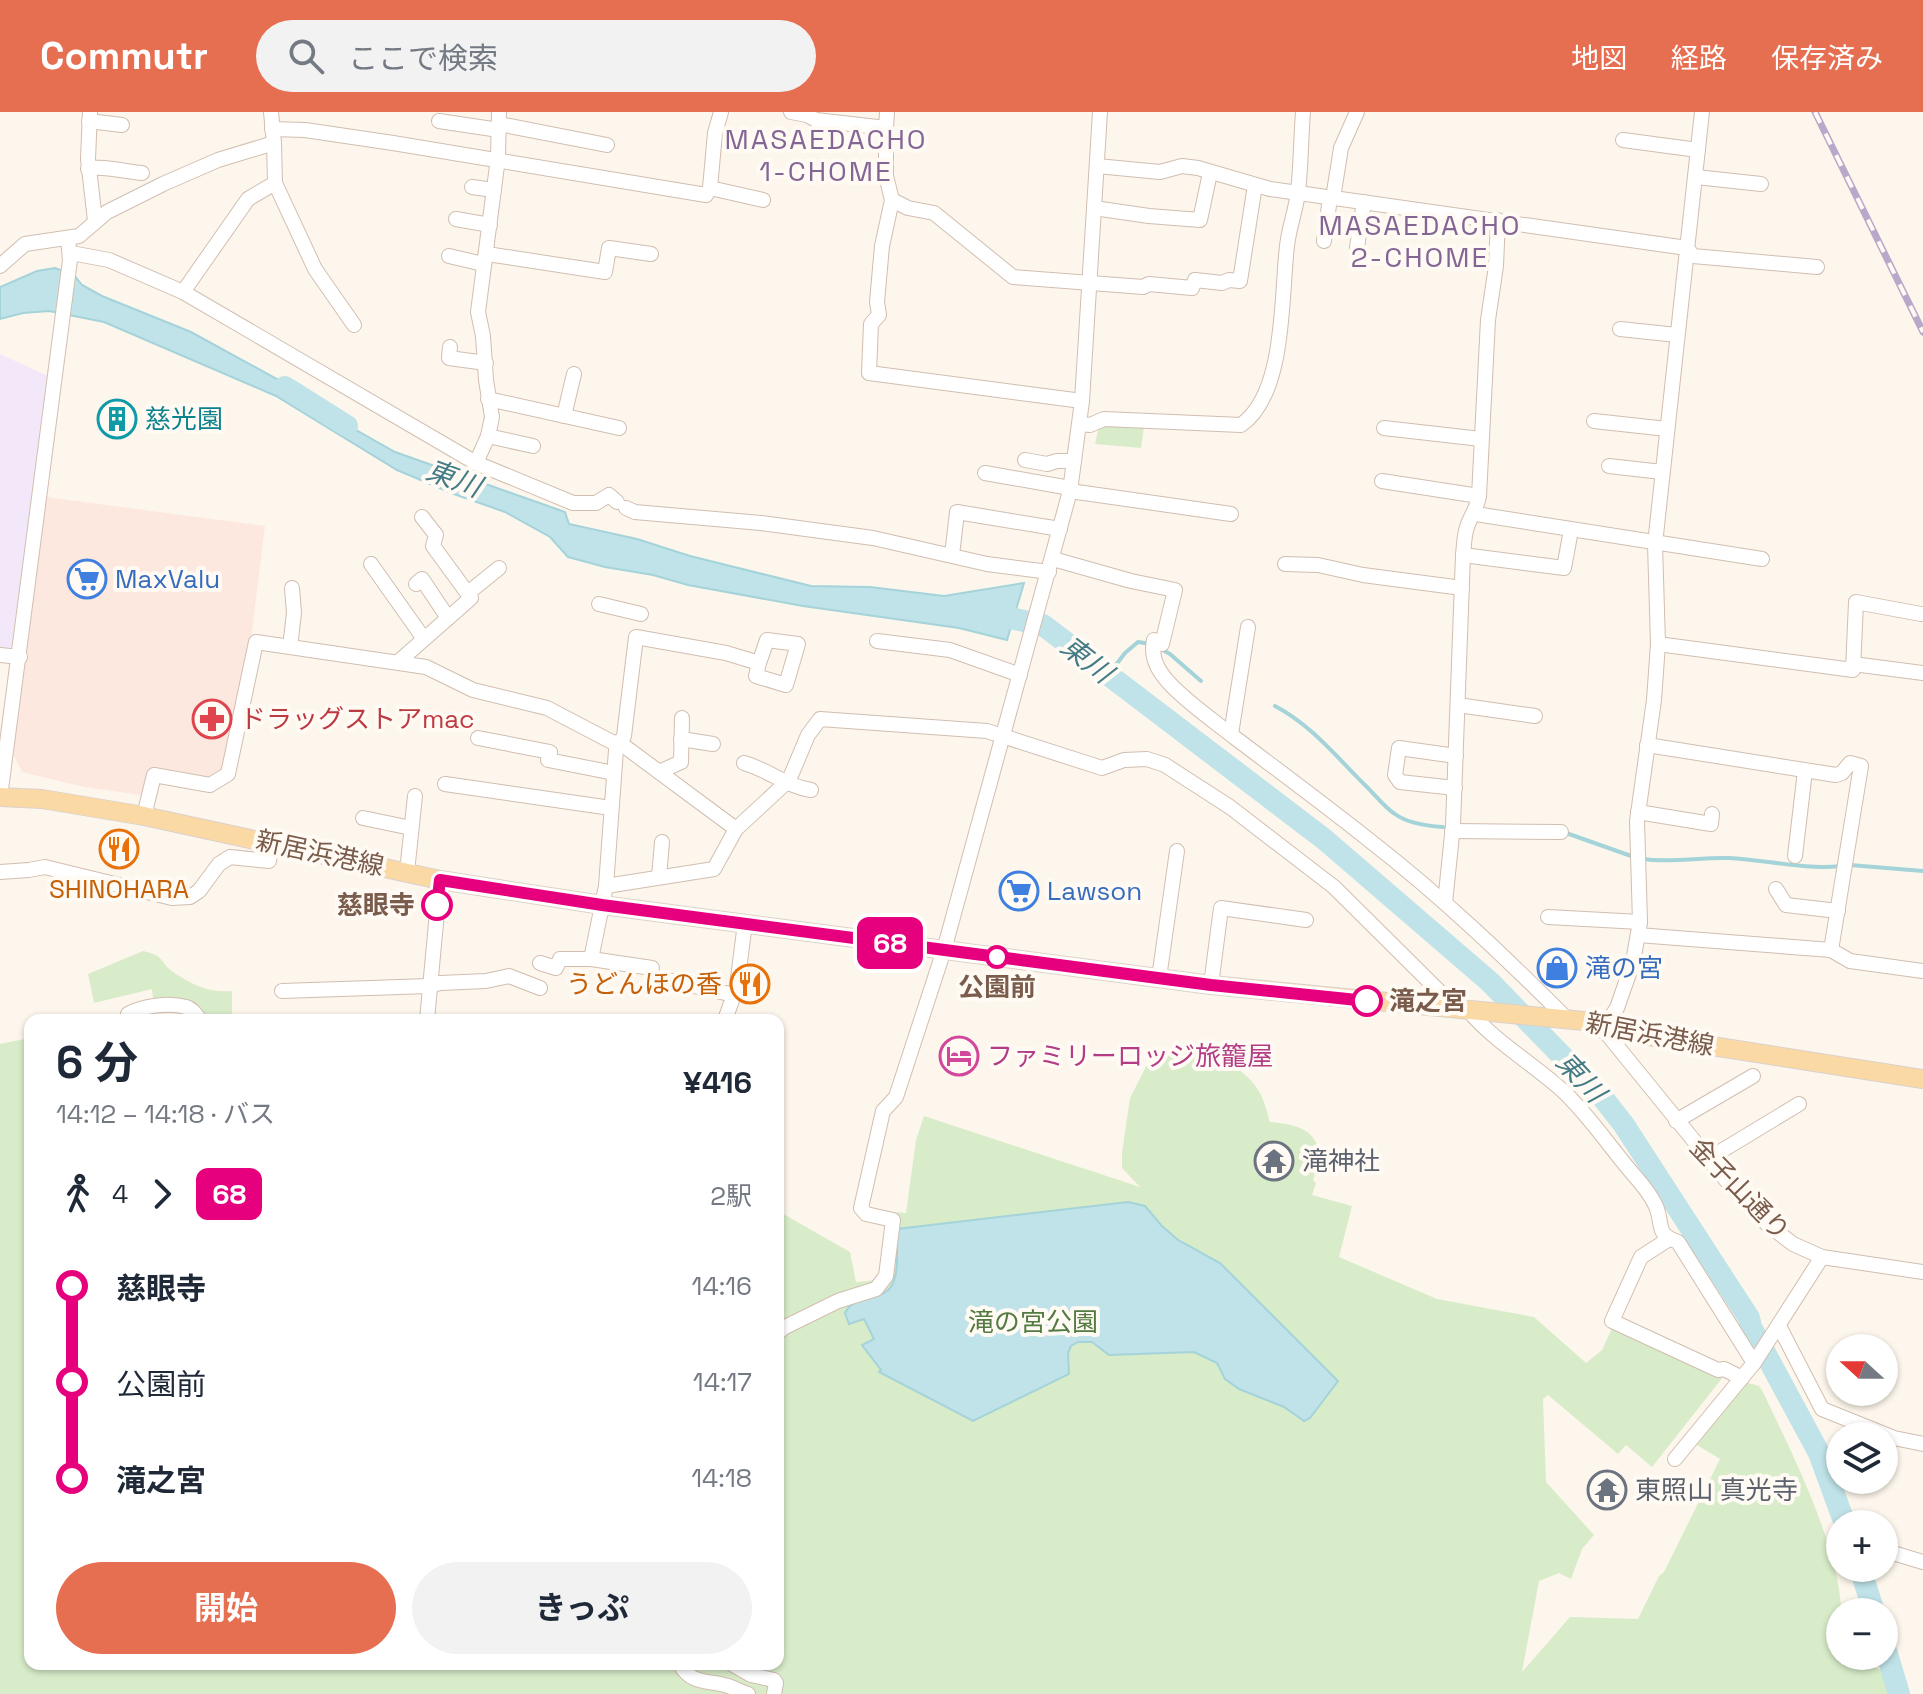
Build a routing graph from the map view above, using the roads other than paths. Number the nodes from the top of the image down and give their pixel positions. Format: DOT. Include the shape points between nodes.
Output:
graph roads {
  1 [pos="271,112"];
  2 [pos="721,112"];
  3 [pos="791,112"];
  4 [pos="887,112"];
  5 [pos="1100,112"];
  6 [pos="1303,112"];
  7 [pos="1357,112"];
  8 [pos="1702,112"];
  9 [pos="89,116"];
  10 [pos="439,121"];
  11 [pos="499,122"];
  12 [pos="122,125"];
  13 [pos="886,128"];
  14 [pos="273,136"];
  15 [pos="1623,140"];
  16 [pos="607,145"];
  17 [pos="1698,150"];
  18 [pos="498,158"];
  19 [pos="1097,166"];
  20 [pos="88,169"];
  21 [pos="142,173"];
  22 [pos="1210,173"];
  23 [pos="1696,177"];
  24 [pos="275,183"];
  25 [pos="1761,184"];
  26 [pos="1255,185"];
  27 [pos="472,187"];
  28 [pos="710,188"];
  29 [pos="494,190"];
  30 [pos="1298,193"];
  31 [pos="1332,198"];
  32 [pos="763,200"];
  33 [pos="892,200"];
  34 [pos="1364,202"];
  35 [pos="1094,208"];
  36 [pos="456,219"];
  37 [pos="1498,220"];
  38 [pos="95,221"];
  39 [pos="490,225"];
  40 [pos="1324,241"];
  41 [pos="1357,247"];
  42 [pos="1687,248"];
  43 [pos="70,251"];
  44 [pos="651,254"];
  45 [pos="449,256"];
  46 [pos="485,259"];
  47 [pos="0,266"];
  48 [pos="1817,267"];
  49 [pos="1090,285"];
  50 [pos="183,292"];
  51 [pos="354,325"];
  52 [pos="1620,329"];
  53 [pos="1677,335"];
  54 [pos="450,347"];
  55 [pos="486,363"];
  56 [pos="574,374"];
  57 [pos="488,399"];
  58 [pos="1082,401"];
  59 [pos="564,416"];
  60 [pos="1594,421"];
  61 [pos="1080,424"];
  62 [pos="619,428"];
  63 [pos="1384,428"];
  64 [pos="1667,429"];
  65 [pos="488,436"];
  66 [pos="1481,439"];
  67 [pos="533,446"];
  68 [pos="1025,459"];
  69 [pos="1074,461"];
  70 [pos="476,463"];
  71 [pos="1609,466"];
  72 [pos="1662,472"];
  73 [pos="985,473"];
  74 [pos="1382,481"];
  75 [pos="1070,490"];
  76 [pos="1479,496"];
  77 [pos="1231,514"];
  78 [pos="1476,514"];
  79 [pos="422,517"];
  80 [pos="1060,529"];
  81 [pos="1571,530"];
  82 [pos="1655,544"];
  83 [pos="952,555"];
  84 [pos="1463,555"];
  85 [pos="1762,559"];
  86 [pos="371,564"];
  87 [pos="1285,564"];
  88 [pos="499,568"];
  89 [pos="1049,570"];
  90 [pos="422,579"];
  91 [pos="292,588"];
  92 [pos="1462,588"];
  93 [pos="468,593"];
  94 [pos="599,604"];
  95 [pos="1921,614"];
  96 [pos="448,618"];
  97 [pos="1248,627"];
  98 [pos="636,637"];
  99 [pos="424,639"];
  100 [pos="877,641"];
  101 [pos="1658,644"];
  102 [pos="290,647"];
  103 [pos="0,655"];
  104 [pos="20,657"];
  105 [pos="398,662"];
  106 [pos="759,663"];
  107 [pos="1853,664"];
  108 [pos="1923,673"];
  109 [pos="1020,675"];
  110 [pos="1458,705"];
  111 [pos="1535,716"];
  112 [pos="682,718"];
  113 [pos="1231,734"];
  114 [pos="1002,735"];
  115 [pos="478,738"];
  116 [pos="681,739"];
  117 [pos="620,743"];
  118 [pos="713,744"];
  119 [pos="1647,745"];
  120 [pos="1456,756"];
  121 [pos="744,763"];
  122 [pos="1805,771"];
  123 [pos="659,772"];
  124 [pos="614,773"];
  125 [pos="785,783"];
  126 [pos="445,784"];
  127 [pos="1455,788"];
  128 [pos="811,790"];
  129 [pos="415,796"];
  130 [pos="0,797"];
  131 [pos="611,808"];
  132 [pos="1638,812"];
  133 [pos="1712,814"];
  134 [pos="144,816"];
  135 [pos="363,818"];
  136 [pos="411,828"];
  137 [pos="736,829"];
  138 [pos="1452,831"];
  139 [pos="1561,832"];
  140 [pos="662,842"];
  141 [pos="272,843"];
  142 [pos="1177,851"];
  143 [pos="1795,856"];
  144 [pos="0,872"];
  145 [pos="407,872"];
  146 [pos="659,877"];
  147 [pos="440,880"];
  148 [pos="606,886"];
  149 [pos="1776,889"];
  150 [pos="1445,903"];
  151 [pos="602,905"];
  152 [pos="1838,911"];
  153 [pos="1548,917"];
  154 [pos="1306,920"];
  155 [pos="745,923"];
  156 [pos="1639,929"];
  157 [pos="944,950"];
  158 [pos="1831,950"];
  159 [pos="591,959"];
  160 [pos="540,963"];
  161 [pos="652,968"];
  162 [pos="1923,971"];
  163 [pos="1159,978"];
  164 [pos="672,981"];
  165 [pos="1211,985"];
  166 [pos="429,986"];
  167 [pos="540,988"];
  168 [pos="282,991"];
  169 [pos="734,995"];
  170 [pos="1471,1010"];
  171 [pos="128,1014"];
  172 [pos="194,1014"];
  173 [pos="427,1014"];
  174 [pos="727,1014"];
  175 [pos="1560,1018"];
  176 [pos="1603,1029"];
  177 [pos="1753,1076"];
  178 [pos="1923,1079"];
  179 [pos="1799,1104"];
  180 [pos="1676,1121"];
  181 [pos="1708,1159"];
  182 [pos="1669,1239"];
  183 [pos="1822,1257"];
  184 [pos="1923,1272"];
  185 [pos="784,1328"];
  186 [pos="1777,1329"];
  187 [pos="1755,1362"];
  188 [pos="1742,1378"];
  189 [pos="1923,1444"];
  190 [pos="1675,1459"];
  191 [pos="1898,1554"];
  192 [pos="1923,1562"];
  193 [pos="683,1670"];
  194 [pos="742,1670"];
  195 [pos="748,1694"];
  196 [pos="774,1694"];
  1 -- 14 [label="street"];
  2 -- 28 [label="street"];
  3 -- 13 [label="street"];
  4 -- 13 [label="street"];
  5 -- 19 [label="street"];
  6 -- 30 [label="street"];
  7 -- 31 [label="street" via="1341,148"];
  8 -- 17 [label="street"];
  9 -- 12 [label="street"];
  9 -- 20 [label="street"];
  10 -- 11 [label="street"];
  11 -- 16 [label="street"];
  11 -- 18 [label="street"];
  13 -- 33 [label="street"];
  14 -- 18 [label="street" via="305,130"];
  14 -- 24 [label="street"];
  14 -- 38 [label="street"];
  15 -- 17 [label="street"];
  17 -- 23 [label="street"];
  18 -- 28 [label="street" via="706,195"];
  18 -- 29 [label="street"];
  19 -- 22 [label="street" via="1160,172 1182,166"];
  19 -- 35 [label="street"];
  20 -- 21 [label="street"];
  20 -- 38 [label="street"];
  22 -- 26 [label="street"];
  22 -- 35 [label="street" via="1200,220"];
  23 -- 25 [label="street"];
  23 -- 42 [label="street"];
  24 -- 50 [label="street" via="248,199"];
  24 -- 51 [label="street" via="315,269"];
  26 -- 30 [label="street"];
  26 -- 49 [label="street" via="1240,281 1195,280 1192,288"];
  27 -- 29 [label="street"];
  28 -- 32 [label="street"];
  29 -- 39 [label="street"];
  30 -- 31 [label="street"];
  30 -- 61 [label="street" via="1270,380 1249,420 1241,425 1104,419"];
  31 -- 34 [label="street"];
  31 -- 40 [label="street"];
  33 -- 49 [label="street" via="934,213 1013,277"];
  33 -- 58 [label="street" via="882,246 879,315 871,324 869,373"];
  34 -- 37 [label="street"];
  34 -- 41 [label="street"];
  35 -- 49 [label="street"];
  36 -- 39 [label="street"];
  37 -- 42 [label="street"];
  37 -- 66 [label="street"];
  38 -- 43 [label="street"];
  39 -- 46 [label="street"];
  42 -- 48 [label="street" via="1693,256"];
  42 -- 53 [label="street"];
  43 -- 47 [label="street" via="25,244"];
  43 -- 50 [label="street" via="109,260"];
  43 -- 104 [label="street"];
  44 -- 46 [label="street" via="609,248 605,272"];
  45 -- 46 [label="street"];
  46 -- 55 [label="street" via="478,312"];
  49 -- 58 [label="street"];
  50 -- 70 [label="street"];
  52 -- 53 [label="street"];
  53 -- 64 [label="street"];
  54 -- 55 [label="street" via="449,358"];
  55 -- 57 [label="street"];
  56 -- 59 [label="street"];
  57 -- 59 [label="street"];
  57 -- 65 [label="street"];
  58 -- 61 [label="street"];
  59 -- 62 [label="street"];
  60 -- 64 [label="street"];
  61 -- 69 [label="street"];
  63 -- 66 [label="street"];
  64 -- 72 [label="street"];
  65 -- 67 [label="street"];
  65 -- 70 [label="street"];
  66 -- 76 [label="street"];
  68 -- 69 [label="street" via="1047,464"];
  69 -- 75 [label="street"];
  70 -- 83 [label="street" via="573,503 596,503 609,495 635,512 873,538"];
  71 -- 72 [label="street"];
  72 -- 82 [label="street"];
  73 -- 75 [label="street"];
  74 -- 76 [label="street"];
  75 -- 77 [label="street"];
  75 -- 80 [label="street"];
  76 -- 78 [label="street"];
  78 -- 81 [label="street"];
  78 -- 84 [label="street" via="1466,530"];
  79 -- 93 [label="street" via="436,535 433,546"];
  80 -- 83 [label="street" via="957,512"];
  80 -- 89 [label="street"];
  81 -- 82 [label="street"];
  81 -- 84 [label="street" via="1564,568"];
  82 -- 85 [label="street"];
  82 -- 101 [label="street"];
  83 -- 89 [label="street"];
  84 -- 92 [label="street"];
  86 -- 99 [label="street"];
  87 -- 92 [label="street"];
  88 -- 93 [label="street"];
  89 -- 109 [label="street"];
  89 -- 113 [label="street" via="1175,590 1162,644 1153,647 1157,667 1173,687"];
  90 -- 96 [label="street"];
  91 -- 102 [label="street"];
  92 -- 110 [label="street"];
  93 -- 96 [label="street" via="471,598"];
  94 -- 98 [label="street" via="642,610"];
  95 -- 107 [label="street" via="1856,602"];
  96 -- 99 [label="street"];
  97 -- 113 [label="street"];
  98 -- 106 [label="street"];
  98 -- 117 [label="street"];
  99 -- 105 [label="street"];
  100 -- 109 [label="street" via="950,650"];
  101 -- 107 [label="street" via="1853,670"];
  101 -- 119 [label="street"];
  102 -- 105 [label="street"];
  102 -- 134 [label="street" via="256,642 228,774 210,785 154,775"];
  103 -- 104 [label="street"];
  104 -- 130 [label="street"];
  105 -- 117 [label="street" via="426,667 473,690 547,708"];
  107 -- 108 [label="street"];
  109 -- 114 [label="street"];
  110 -- 111 [label="street"];
  110 -- 120 [label="street"];
  112 -- 116 [label="street"];
  113 -- 150 [label="street"];
  114 -- 125 [label="street" via="820,719"];
  114 -- 157 [label="street"];
  114 -- 170 [label="street" via="1102,768 1124,760 1165,765 1334,887"];
  115 -- 124 [label="street" via="550,752 548,760"];
  116 -- 118 [label="street"];
  116 -- 123 [label="street" via="681,762"];
  117 -- 123 [label="street"];
  117 -- 124 [label="street"];
  119 -- 122 [label="street"];
  119 -- 132 [label="street"];
  120 -- 127 [label="street"];
  120 -- 127 [label="street" via="1392,747 1400,782"];
  121 -- 125 [label="street"];
  122 -- 143 [label="street"];
  122 -- 152 [label="street" via="1836,775 1850,763 1861,766"];
  123 -- 137 [label="street"];
  124 -- 131 [label="street"];
  125 -- 128 [label="street"];
  125 -- 137 [label="street"];
  126 -- 131 [label="street"];
  127 -- 138 [label="street"];
  129 -- 136 [label="street"];
  130 -- 134 [label="main road, 新居浜港線"];
  131 -- 148 [label="street"];
  132 -- 133 [label="street" via="1711,824"];
  132 -- 156 [label="street"];
  134 -- 141 [label="main road, 新居浜港線"];
  135 -- 136 [label="street"];
  136 -- 145 [label="street"];
  137 -- 146 [label="street" via="714,869"];
  138 -- 139 [label="street"];
  138 -- 150 [label="street"];
  140 -- 146 [label="street"];
  141 -- 144 [label="street" via="269,861 230,857 190,897 172,898 45,867"];
  141 -- 145 [label="main road, 新居浜港線"];
  142 -- 163 [label="street"];
  145 -- 147 [label="main road, 新居浜港線"];
  146 -- 148 [label="street"];
  147 -- 151 [label="main road, 新居浜港線"];
  147 -- 166 [label="street"];
  148 -- 151 [label="street"];
  149 -- 152 [label="street" via="1786,905"];
  150 -- 175 [label="street" via="1500,952"];
  151 -- 155 [label="main road, 新居浜港線"];
  151 -- 159 [label="street"];
  152 -- 158 [label="street"];
  153 -- 156 [label="street"];
  154 -- 165 [label="street" via="1221,908"];
  155 -- 157 [label="main road, 新居浜港線"];
  155 -- 169 [label="street"];
  156 -- 158 [label="street"];
  156 -- 176 [label="street" via="1617,1008"];
  157 -- 163 [label="main road, 新居浜港線"];
  157 -- 185 [label="street" via="896,1097 883,1111 861,1208 893,1220 886,1276 876,1289"];
  158 -- 162 [label="street" via="1850,961"];
  159 -- 160 [label="street" via="560,959 556,968"];
  159 -- 161 [label="street"];
  163 -- 165 [label="main road, 新居浜港線"];
  164 -- 169 [label="street"];
  165 -- 170 [label="main road, 新居浜港線"];
  166 -- 167 [label="street" via="509,976"];
  166 -- 168 [label="street"];
  166 -- 173 [label="street"];
  169 -- 174 [label="street"];
  170 -- 175 [label="main road, 新居浜港線"];
  170 -- 182 [label="street" via="1482,1027 1580,1108 1636,1177"];
  171 -- 172 [label="street" via="170,1005 187,1007"];
  175 -- 176 [label="main road, 新居浜港線"];
  176 -- 178 [label="main road, 新居浜港線"];
  176 -- 180 [label="street, 金子山通り"];
  177 -- 180 [label="street"];
  179 -- 181 [label="street"];
  180 -- 181 [label="street, 金子山通り"];
  181 -- 183 [label="street, 金子山通り" via="1767,1224"];
  182 -- 187 [label="street" via="1678,1242"];
  182 -- 188 [label="street" via="1641,1257 1612,1321"];
  183 -- 184 [label="street, 金子山通り"];
  183 -- 186 [label="street"];
  186 -- 187 [label="street"];
  186 -- 189 [label="street" via="1822,1409"];
  187 -- 188 [label="street"];
  188 -- 190 [label="street"];
  191 -- 192 [label="street"];
  193 -- 195 [label="street" via="696,1680"];
  194 -- 196 [label="street" via="774,1680"];
}
